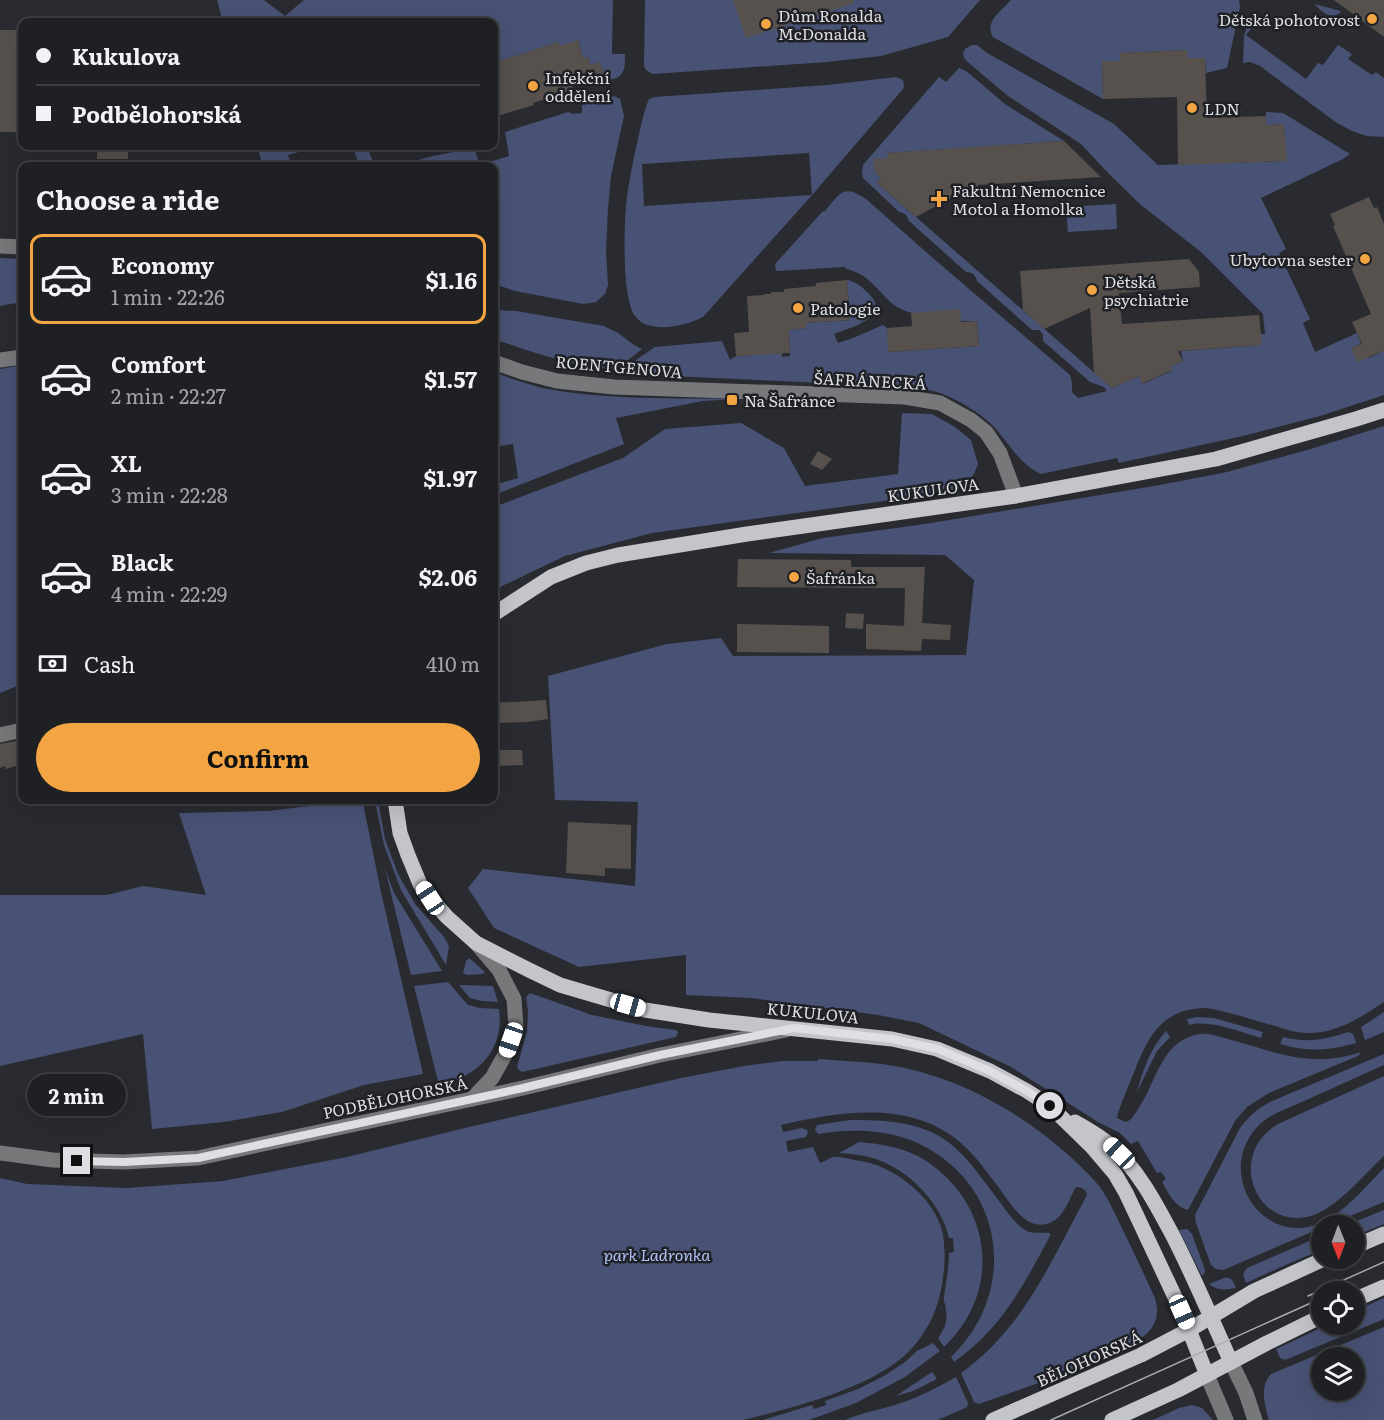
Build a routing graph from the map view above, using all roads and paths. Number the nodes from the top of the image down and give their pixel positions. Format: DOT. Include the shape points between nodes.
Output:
graph roads {
  1 [pos="0,246"];
  2 [pos="18,247"];
  3 [pos="18,358"];
  4 [pos="0,360"];
  5 [pos="498,363"];
  6 [pos="744,392"];
  7 [pos="1384,410"];
  8 [pos="1016,496"];
  9 [pos="498,611"];
  10 [pos="18,731"];
  11 [pos="0,735"];
  12 [pos="396,804"];
  13 [pos="476,943"];
  14 [pos="794,1028"];
  15 [pos="472,1099"];
  16 [pos="1050,1106"];
  17 [pos="0,1153"];
  18 [pos="1384,1234"];
  19 [pos="1365,1242"];
  20 [pos="1311,1265"];
  21 [pos="1384,1287"];
  22 [pos="1365,1295"];
  23 [pos="1211,1317"];
  24 [pos="1311,1322"];
  25 [pos="1189,1329"];
  26 [pos="1231,1362"];
  27 [pos="1207,1375"];
  28 [pos="993,1420"];
  29 [pos="1112,1420"];
  30 [pos="1226,1420"];
  31 [pos="1256,1420"];
  1 -- 2 [label="street"];
  3 -- 4 [label="street"];
  5 -- 6 [label="street, ROENTGENOVA" via="557,381"];
  6 -- 8 [label="street, ŠAFRÁNECKÁ" via="905,398 940,403 971,420 996,444"];
  7 -- 8 [label="main road, KUKULOVA" via="1216,459"];
  8 -- 9 [label="main road, KUKULOVA" via="618,555 551,577"];
  10 -- 11 [label="street"];
  12 -- 13 [label="main road, KUKULOVA" via="400,833 420,884 447,917"];
  13 -- 14 [label="main road, KUKULOVA" via="560,985 645,1010"];
  13 -- 15 [label="street" via="499,970 514,999 516,1026 492,1078"];
  14 -- 15 [label="street, PODBĚLOHORSKÁ"];
  14 -- 16 [label="main road, KUKULOVA" via="892,1039 938,1049 990,1071"];
  15 -- 17 [label="street, PODBĚLOHORSKÁ" via="198,1158 124,1162 53,1160"];
  16 -- 23 [label="main road" via="1109,1144 1136,1173 1185,1259"];
  16 -- 25 [label="main road, KUKULOVA" via="1115,1174"];
  18 -- 19 [label="main road"];
  20 -- 23 [label="main road, BĚLOHORSKÁ" via="1254,1291"];
  21 -- 22 [label="main road"];
  23 -- 25 [label="main road, BĚLOHORSKÁ"];
  23 -- 26 [label="main road"];
  24 -- 26 [label="main road"];
  25 -- 27 [label="main road, KUKULOVA"];
  25 -- 28 [label="main road, BĚLOHORSKÁ" via="1141,1355"];
  26 -- 27 [label="main road"];
  26 -- 31 [label="street"];
  27 -- 29 [label="main road"];
  27 -- 30 [label="street"];
}
